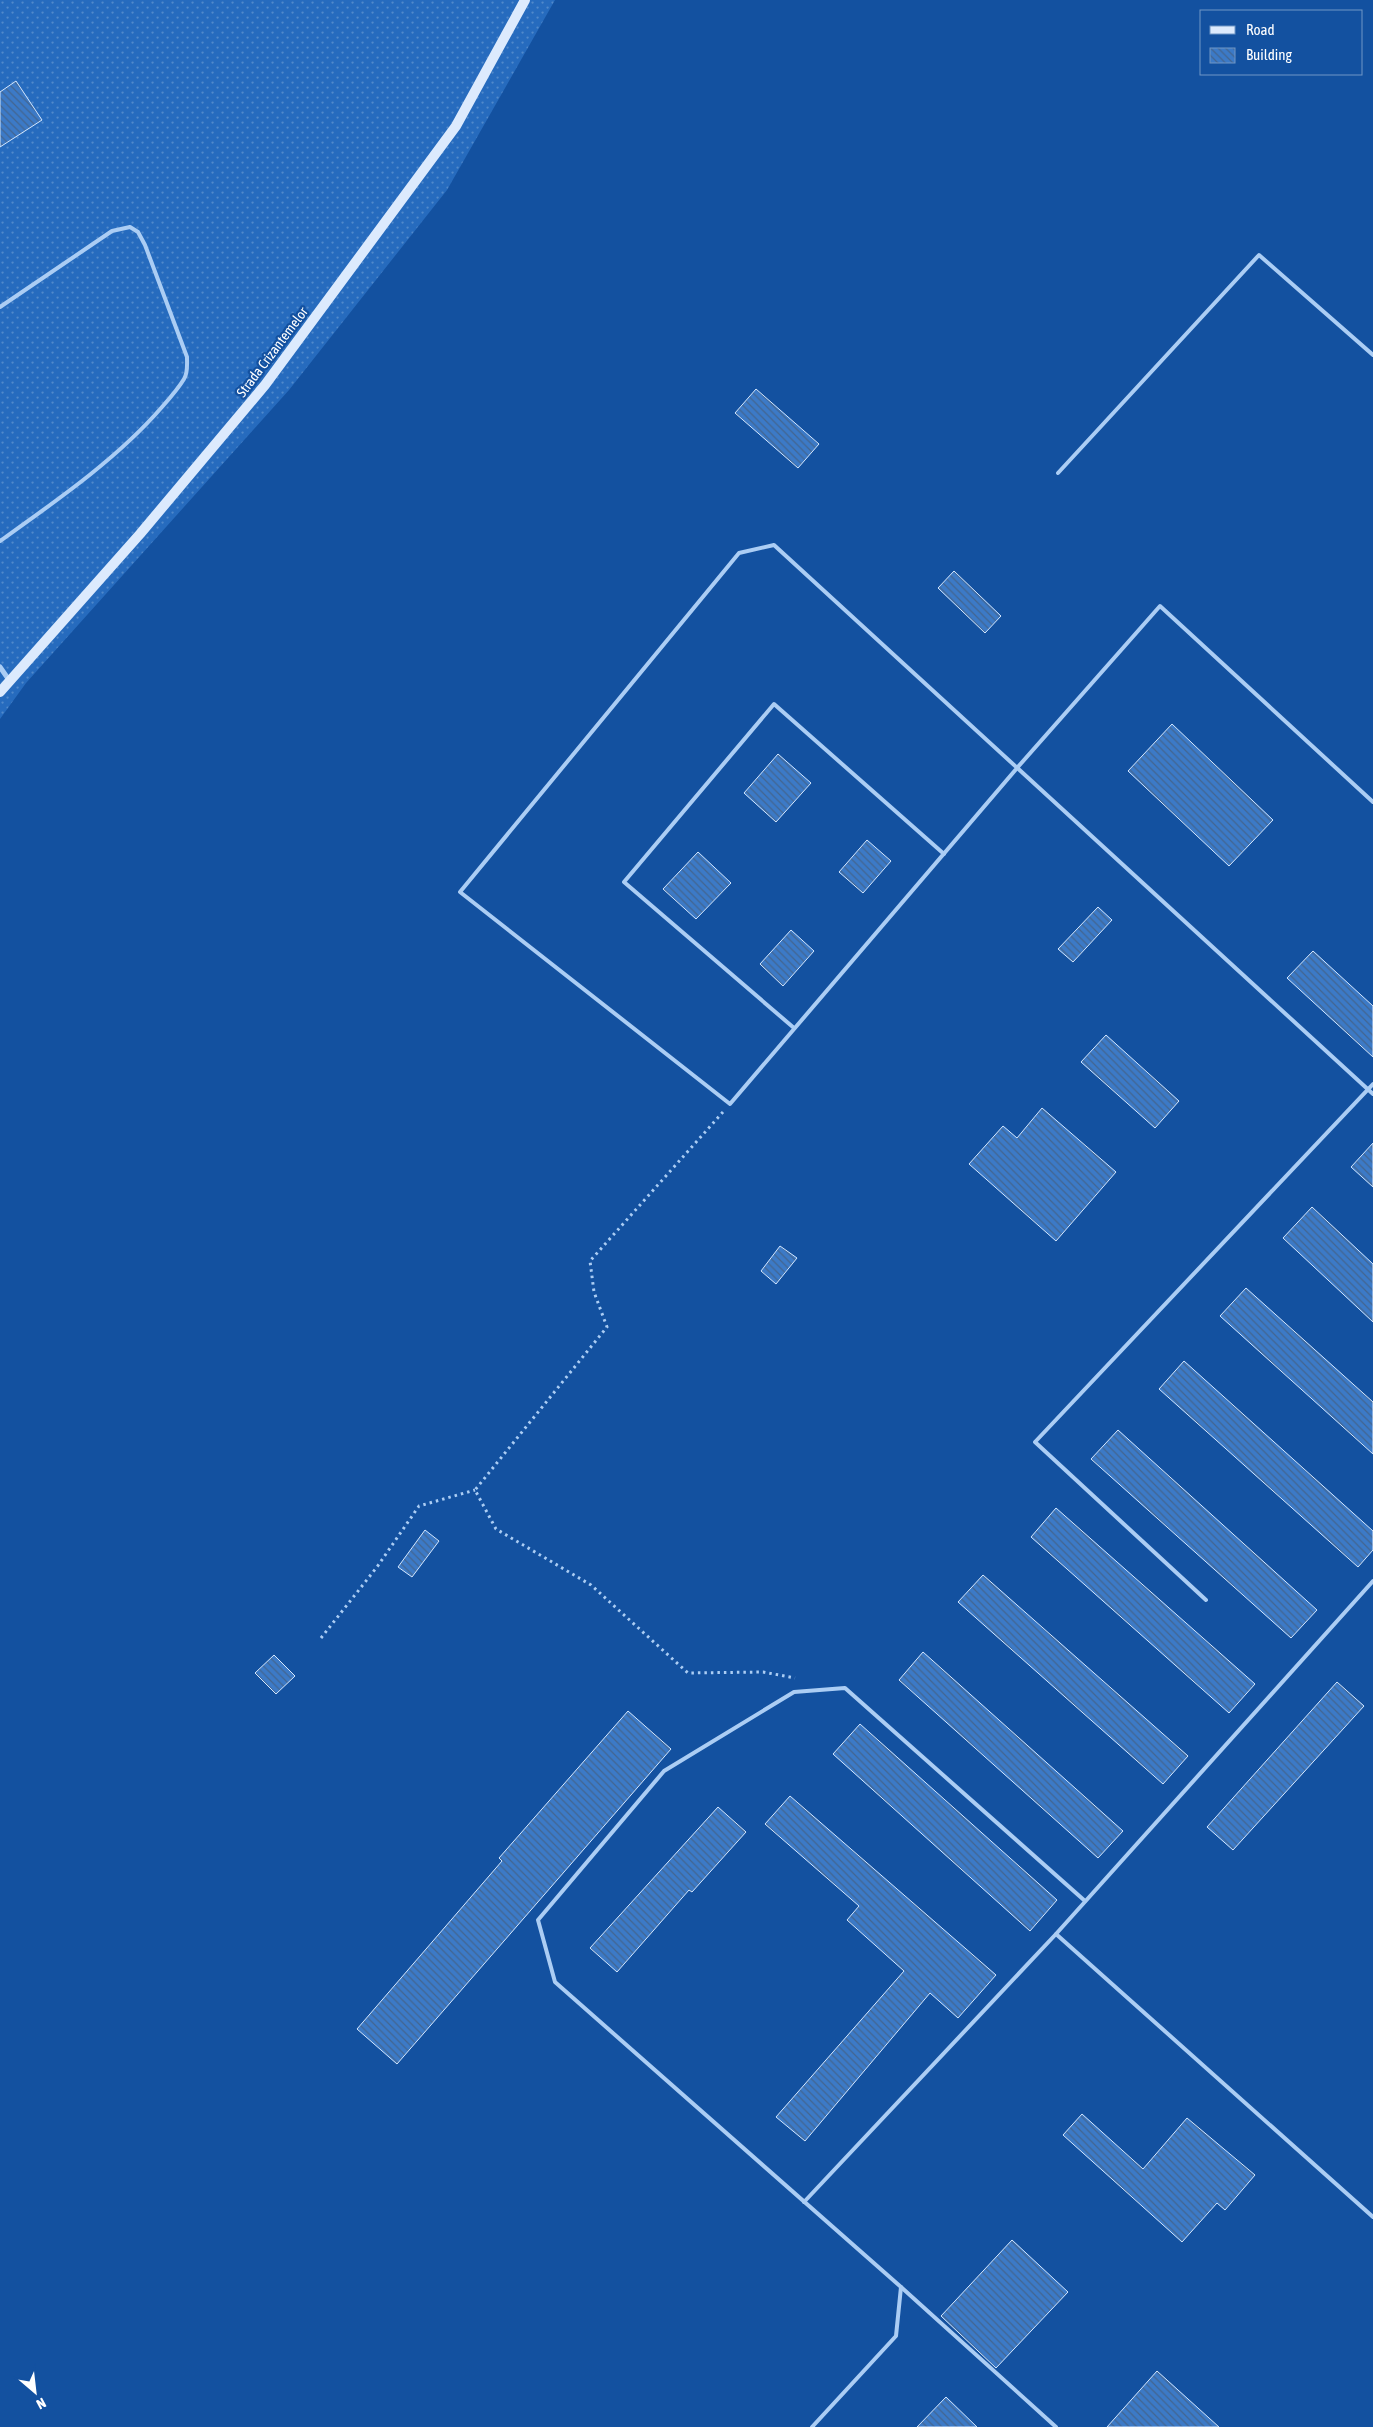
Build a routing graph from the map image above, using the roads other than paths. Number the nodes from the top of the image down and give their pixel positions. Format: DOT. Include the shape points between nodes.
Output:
graph roads {
  1 [pos="525,0"];
  2 [pos="0,307"];
  3 [pos="1373,355"];
  4 [pos="1058,473"];
  5 [pos="0,541"];
  6 [pos="0,667"];
  7 [pos="9,680"];
  8 [pos="0,692"];
  9 [pos="1017,768"];
  10 [pos="1373,802"];
  11 [pos="944,854"];
  12 [pos="794,1028"];
  13 [pos="1373,1084"];
  14 [pos="1368,1090"];
  15 [pos="1373,1094"];
  16 [pos="1373,1580"];
  17 [pos="1206,1600"];
  18 [pos="1085,1901"];
  19 [pos="1056,1934"];
  20 [pos="804,2202"];
  21 [pos="1373,2217"];
  22 [pos="901,2287"];
  23 [pos="812,2427"];
  24 [pos="1056,2427"];
  1 -- 7 [label="street, Strada Crizantemelor" via="456,126 266,386 140,534"];
  2 -- 5 [label="lane" via="112,232 130,227 138,232 145,245 187,357 187,368 185,378 174,393 129,441"];
  3 -- 4 [label="lane" via="1259,255"];
  6 -- 7 [label="street"];
  7 -- 8 [label="street, Strada Crizantemelor"];
  9 -- 10 [label="lane" via="1160,606"];
  9 -- 11 [label="lane"];
  9 -- 12 [label="lane" via="774,545 739,553 460,892 730,1104"];
  9 -- 14 [label="lane"];
  11 -- 12 [label="lane"];
  11 -- 12 [label="lane" via="774,704 624,882"];
  13 -- 14 [label="lane"];
  14 -- 15 [label="lane"];
  14 -- 17 [label="lane" via="1035,1442"];
  16 -- 18 [label="lane"];
  18 -- 19 [label="lane"];
  18 -- 20 [label="lane" via="845,1688 794,1692 664,1772 538,1920 555,1982"];
  19 -- 20 [label="lane"];
  19 -- 21 [label="lane"];
  20 -- 22 [label="lane"];
  22 -- 23 [label="lane" via="896,2336"];
  22 -- 24 [label="lane"];
}
